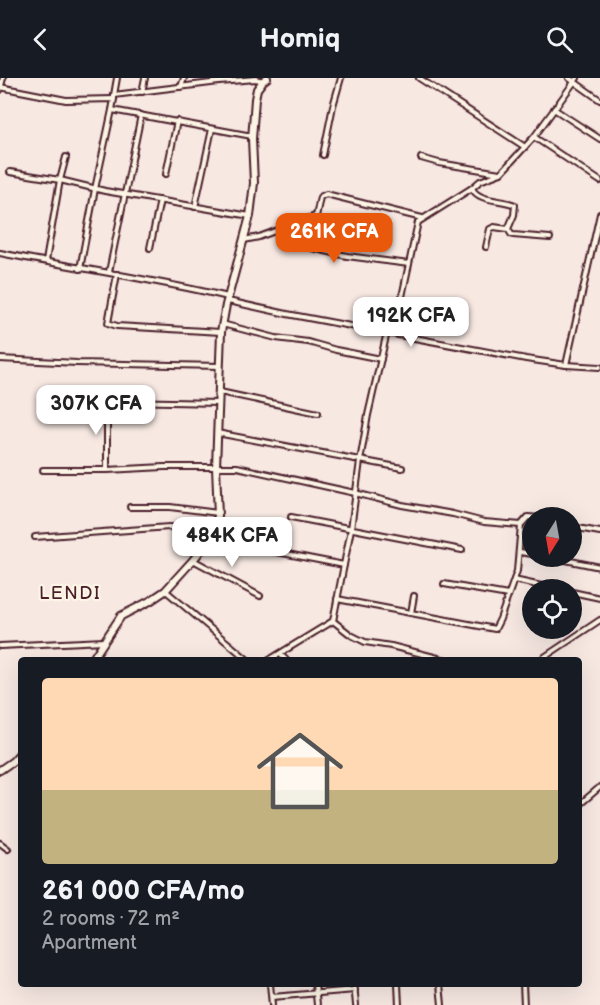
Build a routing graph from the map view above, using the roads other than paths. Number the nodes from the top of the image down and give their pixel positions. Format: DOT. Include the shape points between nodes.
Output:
graph roads {
  1 [pos="3,78"];
  2 [pos="117,78"];
  3 [pos="145,78"];
  4 [pos="184,78"];
  5 [pos="341,78"];
  6 [pos="420,78"];
  7 [pos="569,78"];
  8 [pos="261,79"];
  9 [pos="219,80"];
  10 [pos="576,80"];
  11 [pos="181,87"];
  12 [pos="0,88"];
  13 [pos="141,92"];
  14 [pos="114,97"];
  15 [pos="600,100"];
  16 [pos="554,109"];
  17 [pos="112,110"];
  18 [pos="141,115"];
  19 [pos="177,121"];
  20 [pos="212,129"];
  21 [pos="252,136"];
  22 [pos="534,137"];
  23 [pos="600,139"];
  24 [pos="525,147"];
  25 [pos="323,155"];
  26 [pos="66,157"];
  27 [pos="421,158"];
  28 [pos="10,172"];
  29 [pos="501,173"];
  30 [pos="166,174"];
  31 [pos="60,180"];
  32 [pos="600,180"];
  33 [pos="472,188"];
  34 [pos="95,189"];
  35 [pos="125,194"];
  36 [pos="160,200"];
  37 [pos="195,207"];
  38 [pos="600,214"];
  39 [pos="250,216"];
  40 [pos="315,216"];
  41 [pos="423,218"];
  42 [pos="508,229"];
  43 [pos="550,238"];
  44 [pos="244,240"];
  45 [pos="486,247"];
  46 [pos="150,248"];
  47 [pos="0,253"];
  48 [pos="46,261"];
  49 [pos="410,264"];
  50 [pos="80,269"];
  51 [pos="109,272"];
  52 [pos="117,274"];
  53 [pos="227,299"];
  54 [pos="222,324"];
  55 [pos="221,332"];
  56 [pos="387,332"];
  57 [pos="394,334"];
  58 [pos="0,359"];
  59 [pos="381,359"];
  60 [pos="566,365"];
  61 [pos="220,366"];
  62 [pos="600,367"];
  63 [pos="220,392"];
  64 [pos="76,400"];
  65 [pos="107,401"];
  66 [pos="218,403"];
  67 [pos="318,413"];
  68 [pos="217,433"];
  69 [pos="360,461"];
  70 [pos="216,467"];
  71 [pos="402,468"];
  72 [pos="42,470"];
  73 [pos="107,470"];
  74 [pos="355,493"];
  75 [pos="130,507"];
  76 [pos="218,513"];
  77 [pos="291,517"];
  78 [pos="521,525"];
  79 [pos="214,529"];
  80 [pos="351,529"];
  81 [pos="582,529"];
  82 [pos="600,532"];
  83 [pos="35,537"];
  84 [pos="210,539"];
  85 [pos="462,550"];
  86 [pos="520,552"];
  87 [pos="193,560"];
  88 [pos="582,563"];
  89 [pos="344,565"];
  90 [pos="600,567"];
  91 [pos="514,580"];
  92 [pos="522,582"];
  93 [pos="444,584"];
  94 [pos="165,591"];
  95 [pos="582,594"];
  96 [pos="508,595"];
  97 [pos="260,596"];
  98 [pos="414,596"];
  99 [pos="600,598"];
  100 [pos="337,599"];
  101 [pos="411,613"];
  102 [pos="600,620"];
  103 [pos="333,621"];
  104 [pos="104,640"];
  105 [pos="0,646"];
  106 [pos="280,654"];
  107 [pos="94,657"];
  108 [pos="244,657"];
  109 [pos="274,657"];
  110 [pos="283,657"];
  111 [pos="434,657"];
  112 [pos="544,657"];
  113 [pos="18,755"];
  114 [pos="0,770"];
  115 [pos="600,787"];
  116 [pos="582,802"];
  117 [pos="0,843"];
  118 [pos="8,849"];
  119 [pos="270,987"];
  120 [pos="315,987"];
  121 [pos="354,987"];
  122 [pos="398,987"];
  123 [pos="440,987"];
  124 [pos="523,987"];
  125 [pos="355,990"];
  126 [pos="316,994"];
  127 [pos="272,998"];
  128 [pos="272,1005"];
  129 [pos="317,1005"];
  130 [pos="356,1005"];
  131 [pos="399,1005"];
  132 [pos="442,1005"];
  133 [pos="524,1005"];
  1 -- 12 [label="street"];
  2 -- 14 [label="street"];
  3 -- 13 [label="street"];
  4 -- 11 [label="street"];
  5 -- 25 [label="street"];
  6 -- 24 [label="street"];
  7 -- 10 [label="street"];
  8 -- 9 [label="street"];
  8 -- 21 [label="main road"];
  9 -- 11 [label="street"];
  10 -- 15 [label="street"];
  10 -- 16 [label="street"];
  11 -- 13 [label="street"];
  12 -- 14 [label="street" via="66,100"];
  13 -- 14 [label="street"];
  14 -- 17 [label="street"];
  16 -- 22 [label="street"];
  16 -- 23 [label="street"];
  17 -- 18 [label="street"];
  17 -- 34 [label="street"];
  18 -- 19 [label="street"];
  18 -- 35 [label="street"];
  19 -- 20 [label="street"];
  19 -- 30 [label="street"];
  20 -- 21 [label="street"];
  20 -- 37 [label="street"];
  21 -- 39 [label="main road" via="254,183"];
  22 -- 24 [label="street"];
  22 -- 32 [label="street"];
  24 -- 29 [label="street"];
  26 -- 31 [label="street"];
  27 -- 29 [label="street"];
  28 -- 31 [label="street"];
  29 -- 33 [label="street"];
  31 -- 34 [label="street"];
  31 -- 48 [label="street"];
  33 -- 41 [label="street"];
  33 -- 42 [label="street" via="479,196 515,205"];
  34 -- 35 [label="street"];
  34 -- 50 [label="street"];
  35 -- 36 [label="street"];
  35 -- 51 [label="street"];
  36 -- 37 [label="street"];
  36 -- 46 [label="street"];
  37 -- 39 [label="street"];
  38 -- 60 [label="street"];
  39 -- 44 [label="main road"];
  40 -- 41 [label="street" via="320,197 326,194"];
  40 -- 44 [label="street"];
  40 -- 49 [label="street" via="312,248"];
  41 -- 49 [label="street" via="418,222"];
  42 -- 43 [label="street" via="513,235"];
  42 -- 45 [label="street" via="492,228"];
  44 -- 53 [label="main road"];
  47 -- 48 [label="street"];
  48 -- 50 [label="street"];
  49 -- 57 [label="street"];
  50 -- 51 [label="street"];
  51 -- 52 [label="street"];
  52 -- 53 [label="street"];
  52 -- 55 [label="street" via="108,323"];
  53 -- 54 [label="main road"];
  53 -- 56 [label="street"];
  54 -- 55 [label="main road"];
  54 -- 59 [label="street"];
  55 -- 61 [label="main road"];
  56 -- 57 [label="street"];
  56 -- 59 [label="street"];
  57 -- 60 [label="street"];
  58 -- 61 [label="street"];
  59 -- 69 [label="street"];
  60 -- 62 [label="street"];
  61 -- 63 [label="main road"];
  63 -- 66 [label="main road"];
  63 -- 67 [label="street"];
  64 -- 65 [label="street"];
  65 -- 66 [label="street"];
  65 -- 73 [label="street"];
  66 -- 68 [label="main road"];
  68 -- 69 [label="street"];
  68 -- 70 [label="main road"];
  69 -- 71 [label="street"];
  69 -- 74 [label="street"];
  70 -- 73 [label="street"];
  70 -- 74 [label="street" via="237,467"];
  70 -- 76 [label="main road"];
  72 -- 73 [label="street"];
  74 -- 78 [label="street" via="484,522"];
  74 -- 80 [label="street"];
  75 -- 76 [label="street"];
  76 -- 79 [label="main road"];
  77 -- 80 [label="street"];
  78 -- 86 [label="street"];
  79 -- 83 [label="street" via="170,527"];
  79 -- 84 [label="main road"];
  80 -- 85 [label="street"];
  80 -- 89 [label="street"];
  81 -- 82 [label="street"];
  84 -- 87 [label="main road"];
  84 -- 89 [label="street"];
  86 -- 91 [label="street"];
  87 -- 94 [label="main road"];
  87 -- 97 [label="street"];
  88 -- 90 [label="street"];
  89 -- 100 [label="street"];
  91 -- 92 [label="street"];
  91 -- 96 [label="street"];
  93 -- 96 [label="street"];
  94 -- 104 [label="main road" via="121,616"];
  94 -- 108 [label="street"];
  95 -- 99 [label="street"];
  96 -- 101 [label="street" via="495,629"];
  98 -- 101 [label="street"];
  100 -- 101 [label="street"];
  100 -- 103 [label="street"];
  102 -- 112 [label="street"];
  103 -- 106 [label="street"];
  103 -- 111 [label="street" via="365,642"];
  104 -- 105 [label="street"];
  104 -- 107 [label="main road"];
  106 -- 109 [label="street"];
  106 -- 110 [label="street"];
  113 -- 114 [label="main road"];
  115 -- 116 [label="street"];
  117 -- 118 [label="street"];
  119 -- 127 [label="street"];
  120 -- 126 [label="street"];
  121 -- 125 [label="street"];
  122 -- 131 [label="street"];
  123 -- 132 [label="street"];
  124 -- 133 [label="street"];
  125 -- 126 [label="street"];
  125 -- 130 [label="street"];
  126 -- 127 [label="street"];
  126 -- 129 [label="street"];
  127 -- 128 [label="street"];
}
